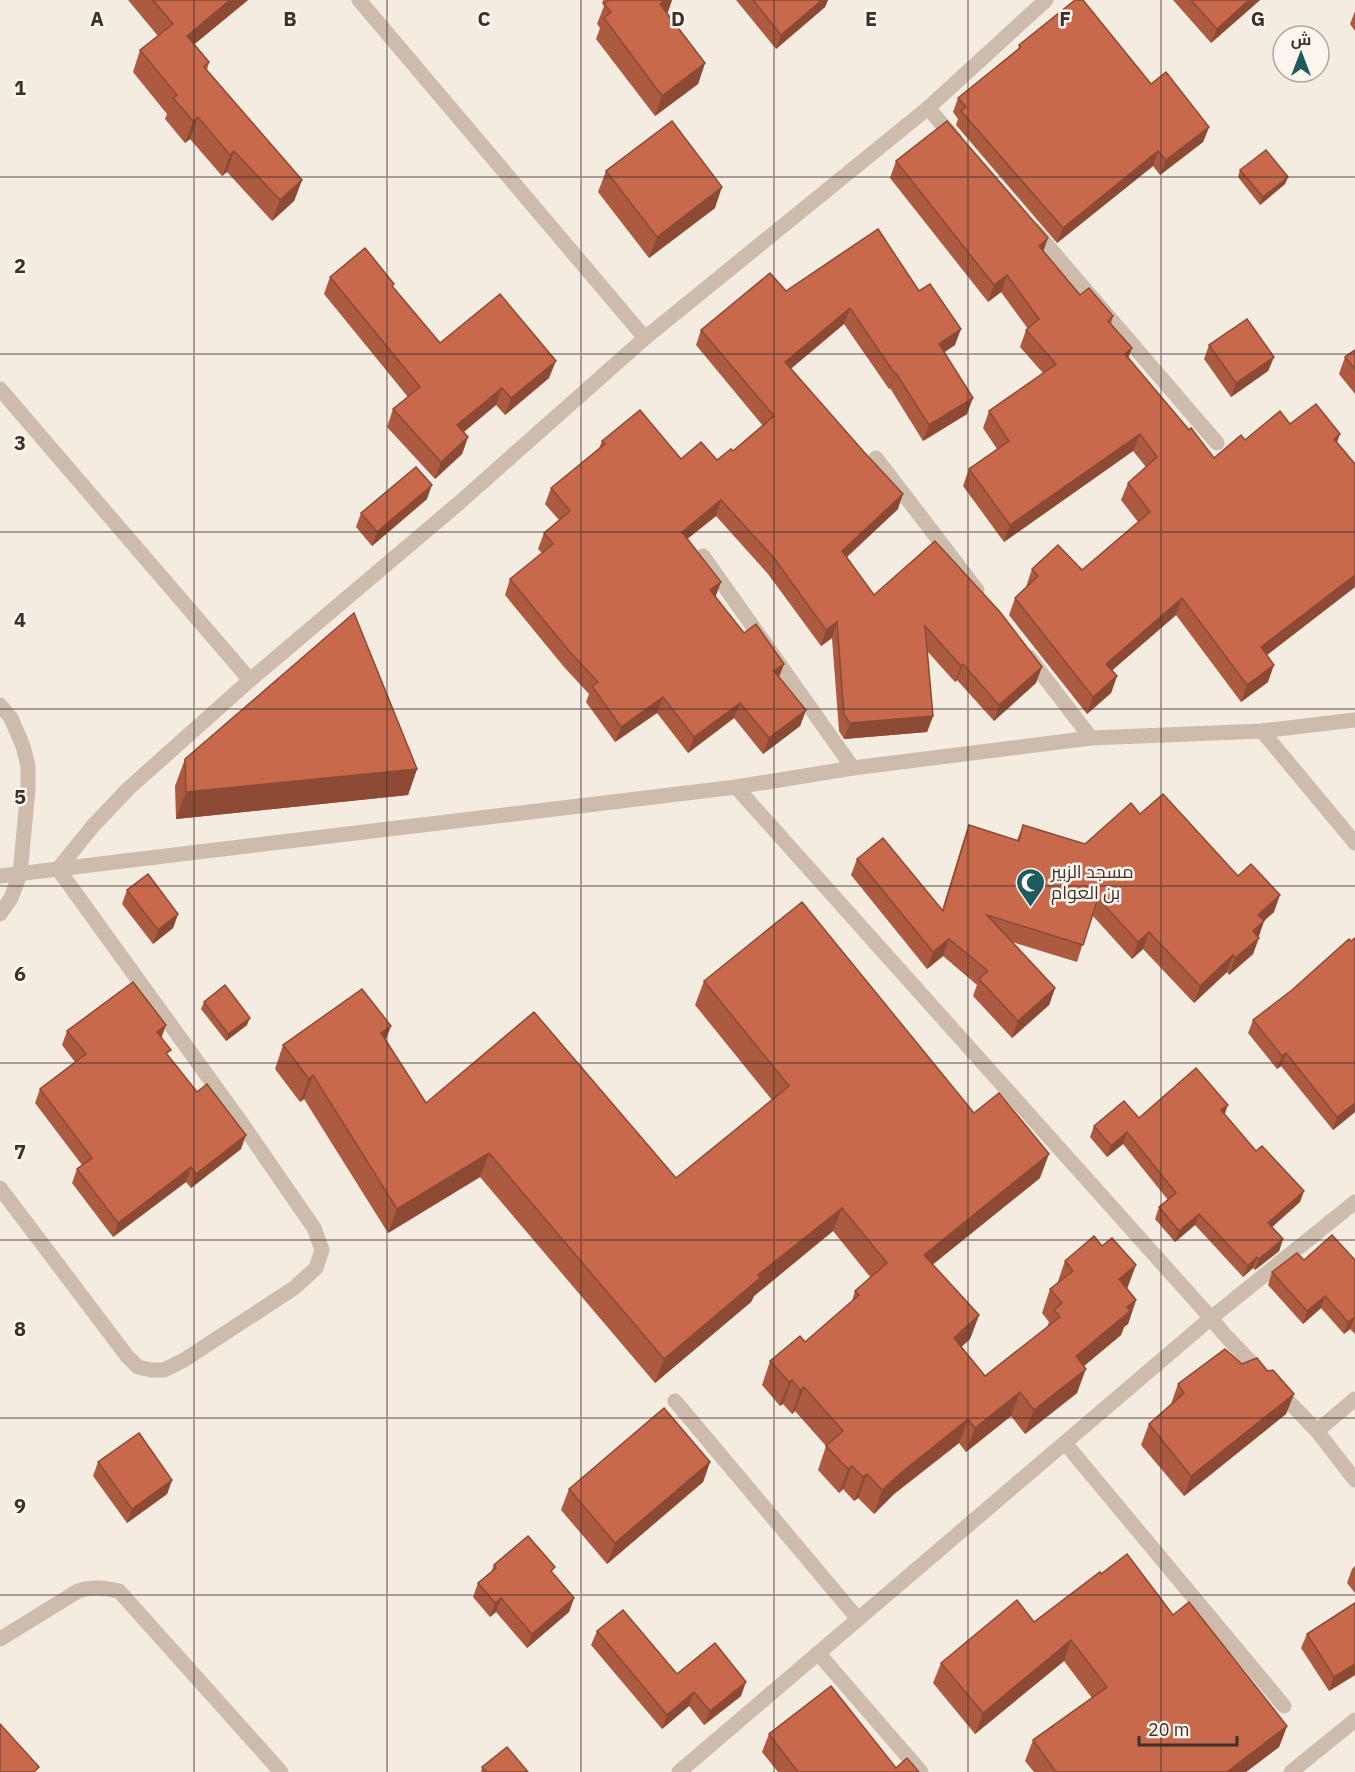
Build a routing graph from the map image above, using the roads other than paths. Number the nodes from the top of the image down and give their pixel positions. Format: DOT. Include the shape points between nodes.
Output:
graph roads {
  1 [pos="359,0"];
  2 [pos="1046,0"];
  3 [pos="928,108"];
  4 [pos="967,153"];
  5 [pos="1022,216"];
  6 [pos="645,338"];
  7 [pos="0,389"];
  8 [pos="1217,443"];
  9 [pos="876,459"];
  10 [pos="703,556"];
  11 [pos="984,598"];
  12 [pos="1019,645"];
  13 [pos="250,680"];
  14 [pos="0,705"];
  15 [pos="1355,720"];
  16 [pos="1262,731"];
  17 [pos="1091,738"];
  18 [pos="853,768"];
  19 [pos="736,787"];
  20 [pos="1355,843"];
  21 [pos="58,869"];
  22 [pos="20,874"];
  23 [pos="0,876"];
  24 [pos="0,914"];
  25 [pos="0,1188"];
  26 [pos="1355,1202"];
  27 [pos="1211,1318"];
  28 [pos="1355,1399"];
  29 [pos="675,1401"];
  30 [pos="1317,1431"];
  31 [pos="1065,1443"];
  32 [pos="1355,1480"];
  33 [pos="858,1619"];
  34 [pos="0,1639"];
  35 [pos="818,1653"];
  36 [pos="1284,1706"];
  37 [pos="1355,1720"];
  38 [pos="281,1772"];
  39 [pos="679,1772"];
  40 [pos="921,1772"];
  41 [pos="1291,1772"];
  1 -- 6 [label="street"];
  2 -- 3 [label="street"];
  3 -- 4 [label="street"];
  3 -- 6 [label="street"];
  5 -- 8 [label="street"];
  6 -- 13 [label="street"];
  7 -- 13 [label="street"];
  9 -- 11 [label="street"];
  10 -- 18 [label="street"];
  12 -- 17 [label="street"];
  13 -- 21 [label="street" via="128,789"];
  14 -- 22 [label="street" via="11,718 28,765"];
  15 -- 16 [label="street"];
  16 -- 17 [label="street"];
  16 -- 20 [label="street"];
  17 -- 18 [label="street"];
  18 -- 19 [label="street"];
  19 -- 21 [label="street"];
  19 -- 27 [label="street"];
  21 -- 22 [label="street"];
  21 -- 25 [label="street" via="243,1125 314,1228 322,1250 316,1268 294,1288 184,1359 164,1370 151,1370 138,1367 128,1356"];
  22 -- 23 [label="street"];
  22 -- 24 [label="street"];
  26 -- 27 [label="street"];
  27 -- 30 [label="street"];
  27 -- 31 [label="street"];
  28 -- 30 [label="street"];
  29 -- 33 [label="street"];
  30 -- 32 [label="street"];
  31 -- 33 [label="street"];
  31 -- 36 [label="street"];
  33 -- 35 [label="street"];
  34 -- 38 [label="street" via="78,1591 88,1587 119,1591"];
  35 -- 39 [label="street"];
  35 -- 40 [label="street"];
  37 -- 41 [label="street"];
}
